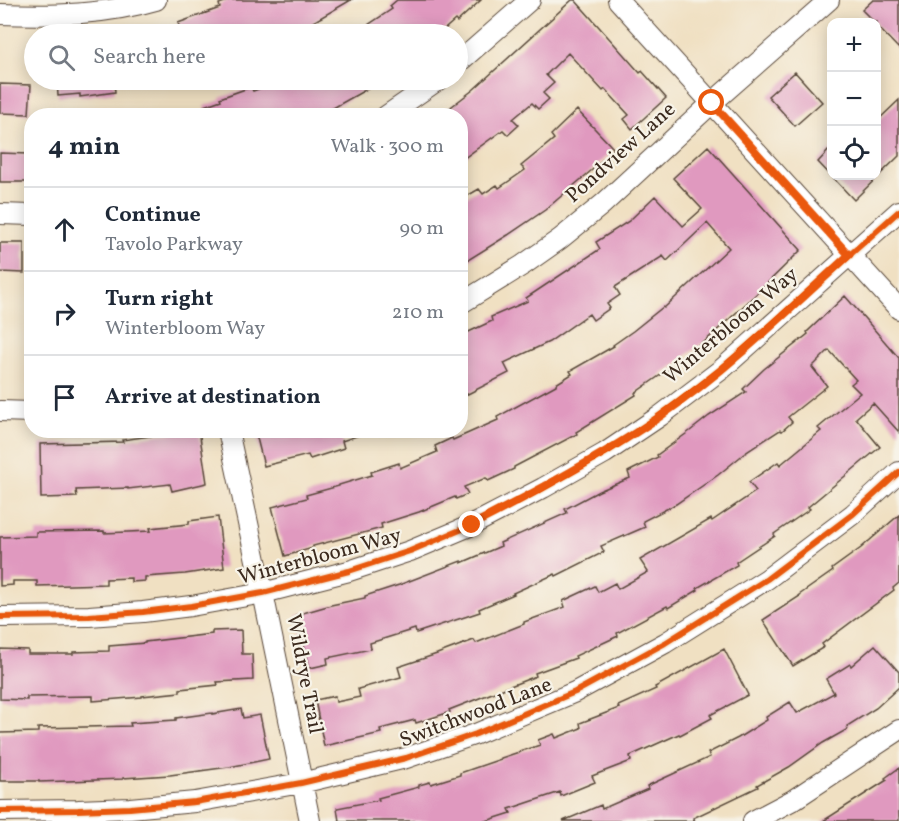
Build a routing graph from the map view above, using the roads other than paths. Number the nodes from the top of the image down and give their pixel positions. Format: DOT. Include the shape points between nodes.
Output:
graph roads {
  1 [pos="156,0"];
  2 [pos="530,0"];
  3 [pos="618,0"];
  4 [pos="829,0"];
  5 [pos="0,14"];
  6 [pos="468,54"];
  7 [pos="424,90"];
  8 [pos="712,103"];
  9 [pos="398,108"];
  10 [pos="899,211"];
  11 [pos="0,214"];
  12 [pos="24,215"];
  13 [pos="849,255"];
  14 [pos="468,299"];
  15 [pos="899,309"];
  16 [pos="0,411"];
  17 [pos="24,412"];
  18 [pos="230,438"];
  19 [pos="899,472"];
  20 [pos="263,592"];
  21 [pos="0,617"];
  22 [pos="899,730"];
  23 [pos="301,783"];
  24 [pos="0,811"];
  25 [pos="310,821"];
  26 [pos="753,821"];
  1 -- 5 [label="street" via="73,14"];
  2 -- 6 [label="street"];
  3 -- 8 [label="street"];
  4 -- 8 [label="street, Pondview Lane"];
  7 -- 9 [label="street"];
  8 -- 13 [label="street"];
  8 -- 14 [label="street, Pondview Lane" via="603,204 523,265"];
  10 -- 13 [label="street, Winterbloom Way"];
  11 -- 12 [label="street"];
  13 -- 15 [label="street"];
  13 -- 20 [label="street, Winterbloom Way" via="722,369 605,453 452,534 349,571"];
  16 -- 17 [label="street"];
  18 -- 20 [label="street, Wildrye Trail"];
  19 -- 23 [label="street, Switchwood Lane" via="853,514 767,579 665,643 575,692 476,734 406,758"];
  20 -- 21 [label="street, Winterbloom Way" via="143,612"];
  20 -- 23 [label="street, Wildrye Trail"];
  22 -- 26 [label="street" via="793,801"];
  23 -- 24 [label="street, Switchwood Lane" via="195,802"];
  23 -- 25 [label="street, Wildrye Trail"];
}
